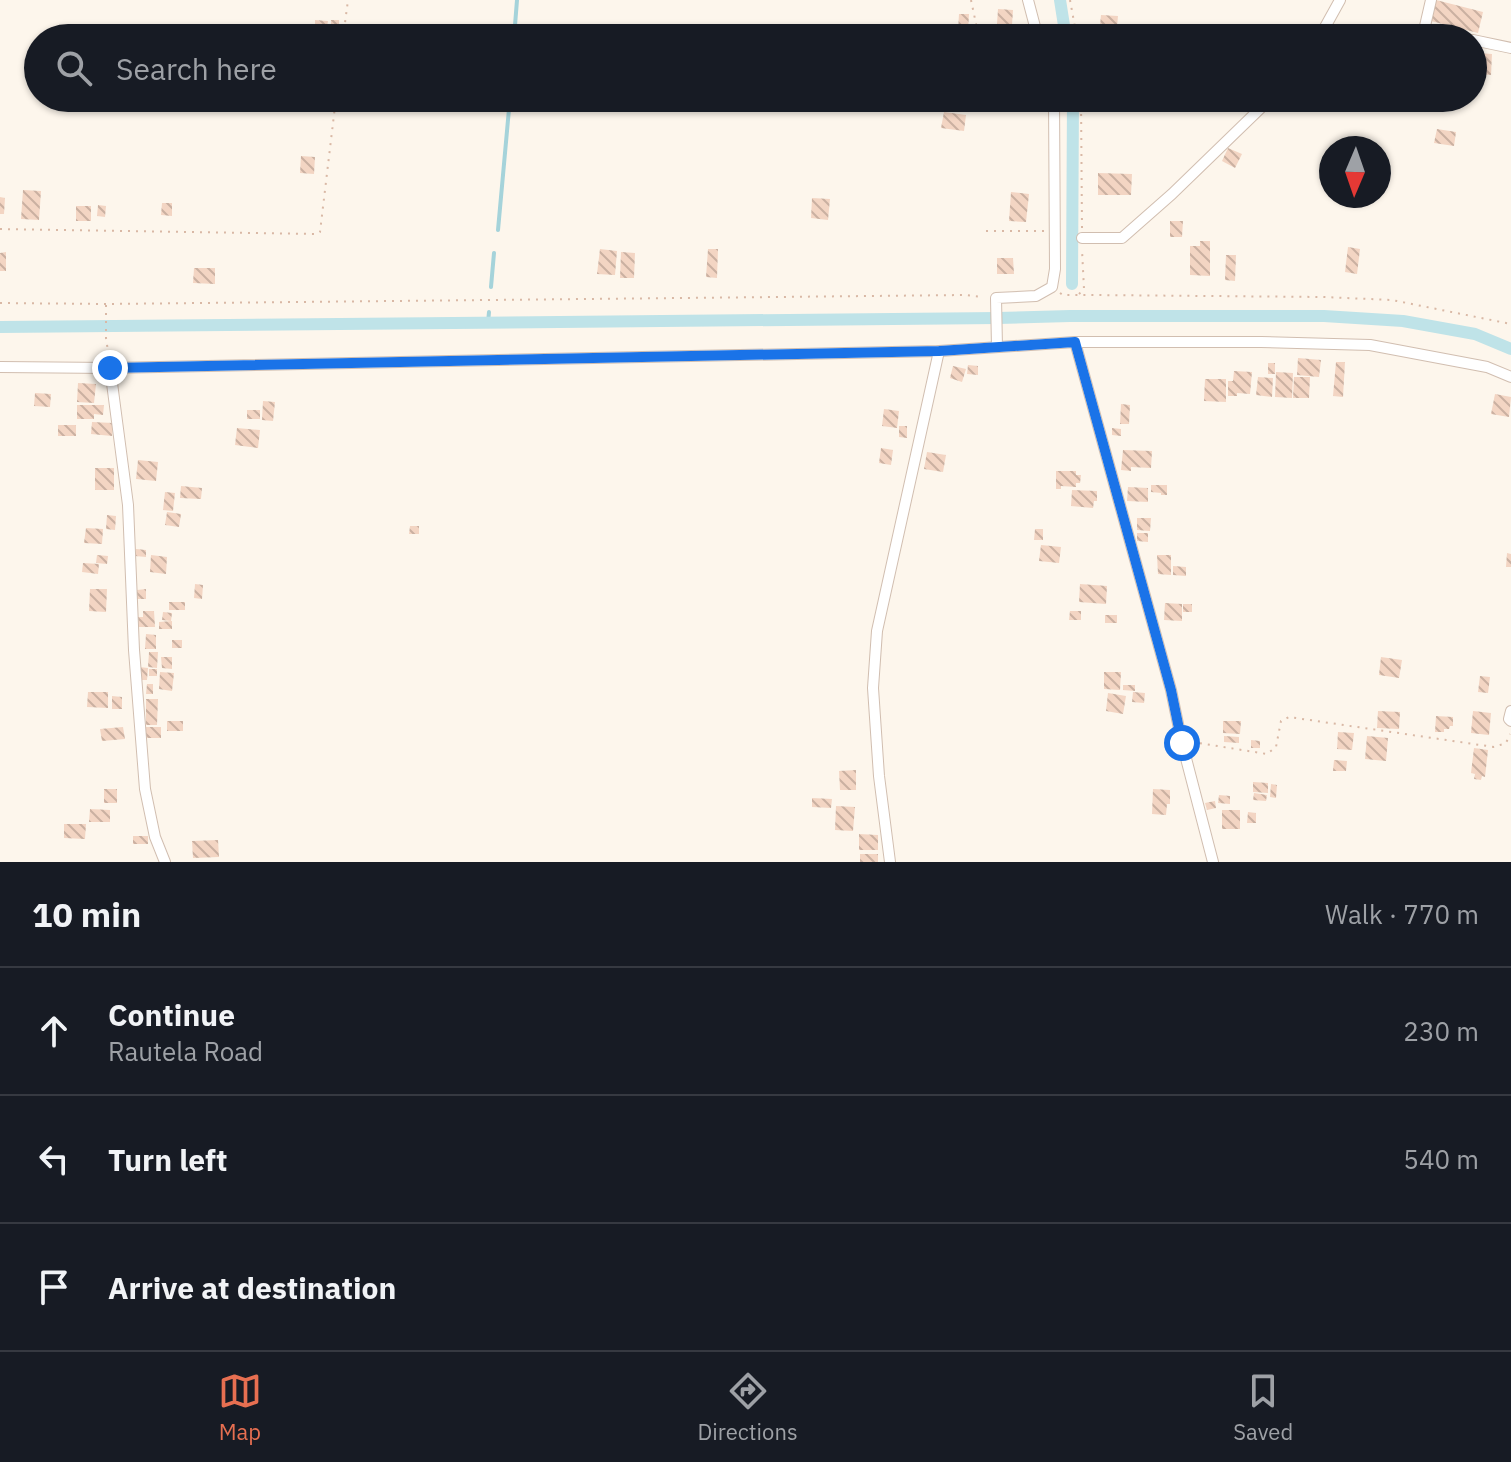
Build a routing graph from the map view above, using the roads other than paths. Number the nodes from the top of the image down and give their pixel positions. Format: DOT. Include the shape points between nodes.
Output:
graph roads {
  1 [pos="1028,0"];
  2 [pos="1340,0"];
  3 [pos="1431,0"];
  4 [pos="1034,24"];
  5 [pos="1327,24"];
  6 [pos="1425,24"];
  7 [pos="1487,43"];
  8 [pos="1511,48"];
  9 [pos="1054,112"];
  10 [pos="1257,112"];
  11 [pos="1082,238"];
  12 [pos="1075,342"];
  13 [pos="996,343"];
  14 [pos="939,351"];
  15 [pos="0,367"];
  16 [pos="110,368"];
  17 [pos="1511,377"];
  18 [pos="1511,711"];
  19 [pos="1511,721"];
  20 [pos="165,862"];
  21 [pos="890,862"];
  22 [pos="1213,862"];
  1 -- 4 [label="street"];
  2 -- 5 [label="street"];
  3 -- 6 [label="street"];
  7 -- 8 [label="street"];
  9 -- 13 [label="street" via="1052,287 1036,296 996,302"];
  10 -- 11 [label="street" via="1122,238"];
  12 -- 13 [label="street"];
  12 -- 17 [label="street" via="1370,345 1487,367"];
  12 -- 22 [label="street"];
  13 -- 14 [label="street"];
  14 -- 16 [label="street"];
  14 -- 21 [label="street" via="877,631 873,688"];
  15 -- 16 [label="street"];
  16 -- 20 [label="street" via="128,505 145,789"];
  18 -- 19 [label="street"];
}
